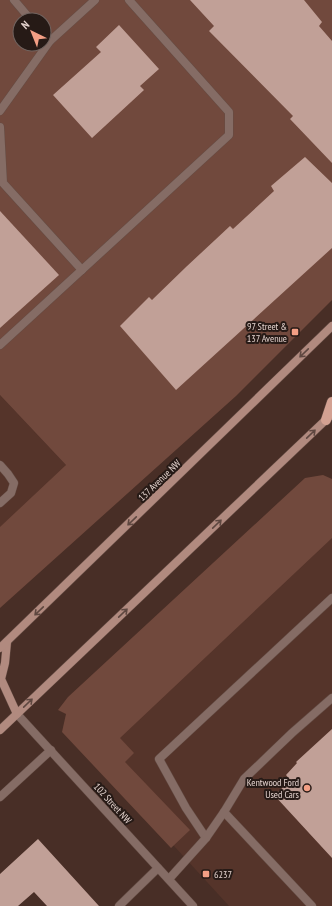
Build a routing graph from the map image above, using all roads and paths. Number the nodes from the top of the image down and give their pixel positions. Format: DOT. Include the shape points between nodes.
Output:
graph roads {
  1 [pos="14,0"];
  2 [pos="95,0"];
  3 [pos="129,0"];
  4 [pos="24,12"];
  5 [pos="52,39"];
  6 [pos="42,52"];
  7 [pos="0,111"];
  8 [pos="0,127"];
  9 [pos="82,270"];
  10 [pos="332,326"];
  11 [pos="0,346"];
  12 [pos="332,402"];
  13 [pos="329,417"];
  14 [pos="0,465"];
  15 [pos="0,503"];
  16 [pos="332,598"];
  17 [pos="7,642"];
  18 [pos="0,648"];
  19 [pos="332,698"];
  20 [pos="17,714"];
  21 [pos="0,730"];
  22 [pos="50,750"];
  23 [pos="0,797"];
  24 [pos="224,812"];
  25 [pos="206,838"];
  26 [pos="158,868"];
  27 [pos="169,879"];
  28 [pos="119,906"];
  29 [pos="193,906"];
  30 [pos="312,906"];
  1 -- 4 [label="street"];
  2 -- 5 [label="street"];
  3 -- 9 [label="street" via="229,112 229,135"];
  6 -- 7 [label="street"];
  8 -- 9 [label="street" via="3,183"];
  9 -- 11 [label="street"];
  10 -- 17 [label="main road, 137 Avenue NW, one-way"];
  12 -- 13 [label="main road"];
  20 -- 13 [label="main road, one-way"];
  14 -- 15 [label="street" via="14,483 11,492"];
  16 -- 25 [label="street" via="159,759"];
  17 -- 18 [label="main road, 137 Avenue NW"];
  17 -- 20 [label="main road" via="1,679"];
  19 -- 24 [label="street" via="244,779"];
  20 -- 21 [label="main road"];
  20 -- 22 [label="street, 102 Street NW"];
  22 -- 23 [label="street"];
  22 -- 26 [label="street, 102 Street NW"];
  24 -- 25 [label="street"];
  24 -- 30 [label="street"];
  25 -- 27 [label="street"];
  26 -- 27 [label="street, 102 Street NW"];
  26 -- 28 [label="street"];
  27 -- 29 [label="street, 102 Street NW"];
}
